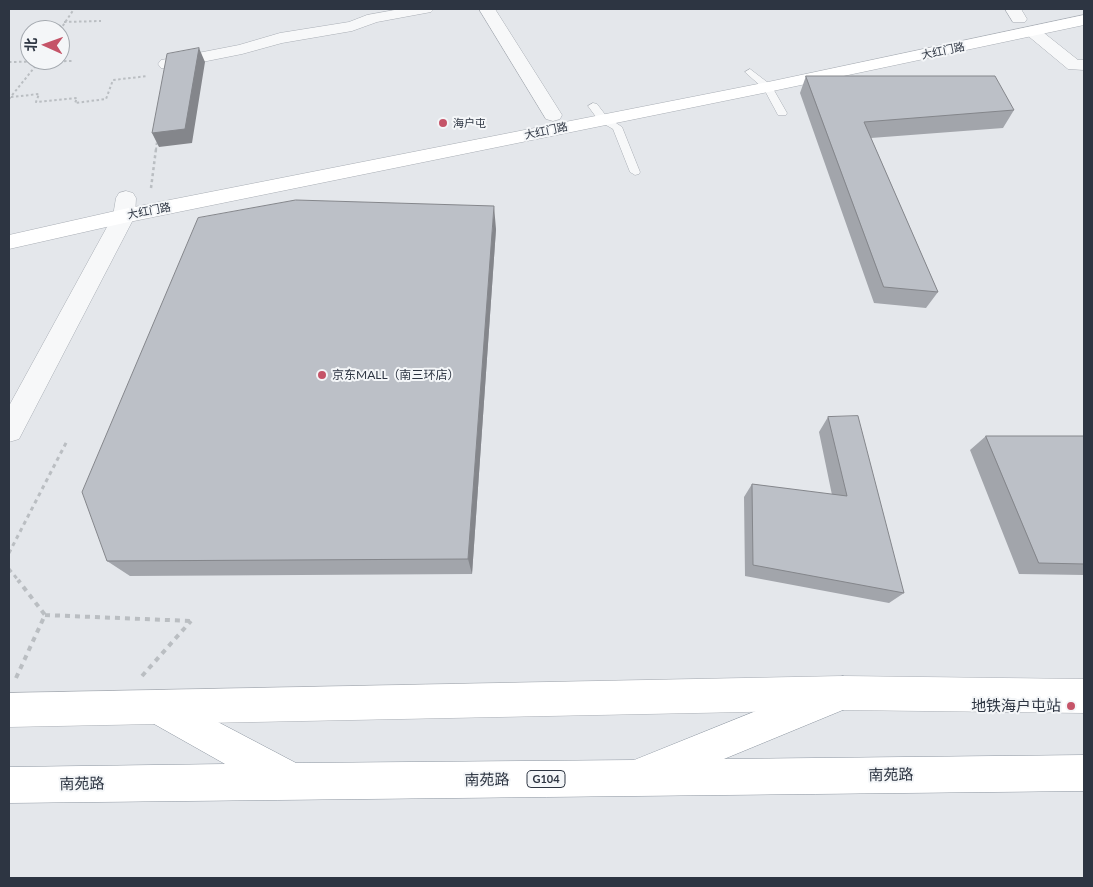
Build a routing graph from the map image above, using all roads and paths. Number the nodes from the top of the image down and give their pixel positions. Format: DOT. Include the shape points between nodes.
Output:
graph roads {
  1 [pos="74,9"];
  2 [pos="426,9"];
  3 [pos="487,9"];
  4 [pos="1067,9"];
  5 [pos="1016,14"];
  6 [pos="66,20"];
  7 [pos="1084,20"];
  8 [pos="101,21"];
  9 [pos="70,22"];
  10 [pos="1033,32"];
  11 [pos="827,57"];
  12 [pos="70,61"];
  13 [pos="74,61"];
  14 [pos="167,64"];
  15 [pos="769,68"];
  16 [pos="1081,68"];
  17 [pos="32,70"];
  18 [pos="750,72"];
  19 [pos="732,76"];
  20 [pos="685,86"];
  21 [pos="768,86"];
  22 [pos="10,98"];
  23 [pos="598,113"];
  24 [pos="782,113"];
  25 [pos="553,115"];
  26 [pos="158,138"];
  27 [pos="635,172"];
  28 [pos="151,194"];
  29 [pos="125,207"];
  30 [pos="9,224"];
  31 [pos="9,242"];
  32 [pos="9,431"];
  33 [pos="67,441"];
  34 [pos="9,553"];
  35 [pos="9,569"];
  36 [pos="45,615"];
  37 [pos="843,693"];
  38 [pos="1084,696"];
  39 [pos="11,698"];
  40 [pos="159,708"];
  41 [pos="112,709"];
  42 [pos="1084,773"];
  43 [pos="632,778"];
  44 [pos="293,782"];
  45 [pos="9,785"];
  1 -- 6 [label="path"];
  2 -- 14 [label="street"];
  3 -- 25 [label="street"];
  4 -- 5 [label="main road, 大红门路"];
  5 -- 11 [label="main road, 大红门路"];
  7 -- 10 [label="main road, 大红门路"];
  8 -- 9 [label="path"];
  10 -- 16 [label="street"];
  10 -- 21 [label="main road, 大红门路"];
  12 -- 13 [label="path"];
  14 -- 22 [label="path" via="166,74 113,80 106,99 76,103 77,98 36,102 39,94"];
  15 -- 18 [label="main road"];
  17 -- 22 [label="path"];
  18 -- 19 [label="main road"];
  18 -- 21 [label="lane"];
  20 -- 23 [label="main road, 大红门路"];
  21 -- 23 [label="main road, 大红门路"];
  21 -- 24 [label="lane"];
  23 -- 25 [label="main road, 大红门路"];
  23 -- 27 [label="lane" via="617,127"];
  23 -- 29 [label="main road, 大红门路"];
  25 -- 28 [label="main road, 大红门路"];
  26 -- 28 [label="path"];
  28 -- 29 [label="main road, 大红门路"];
  29 -- 30 [label="main road, 大红门路"];
  29 -- 31 [label="main road, 大红门路"];
  29 -- 32 [label="street"];
  33 -- 34 [label="path"];
  35 -- 36 [label="path"];
  36 -- 39 [label="path"];
  36 -- 41 [label="path" via="192,621"];
  37 -- 38 [label="main road"];
  37 -- 40 [label="main road"];
  37 -- 43 [label="main road"];
  39 -- 41 [label="main road"];
  40 -- 41 [label="main road"];
  40 -- 44 [label="main road"];
  42 -- 43 [label="main road, 南苑路 / G104"];
  43 -- 44 [label="main road, 南苑路 / G104"];
  44 -- 45 [label="main road, 南苑路 / G104"];
}
